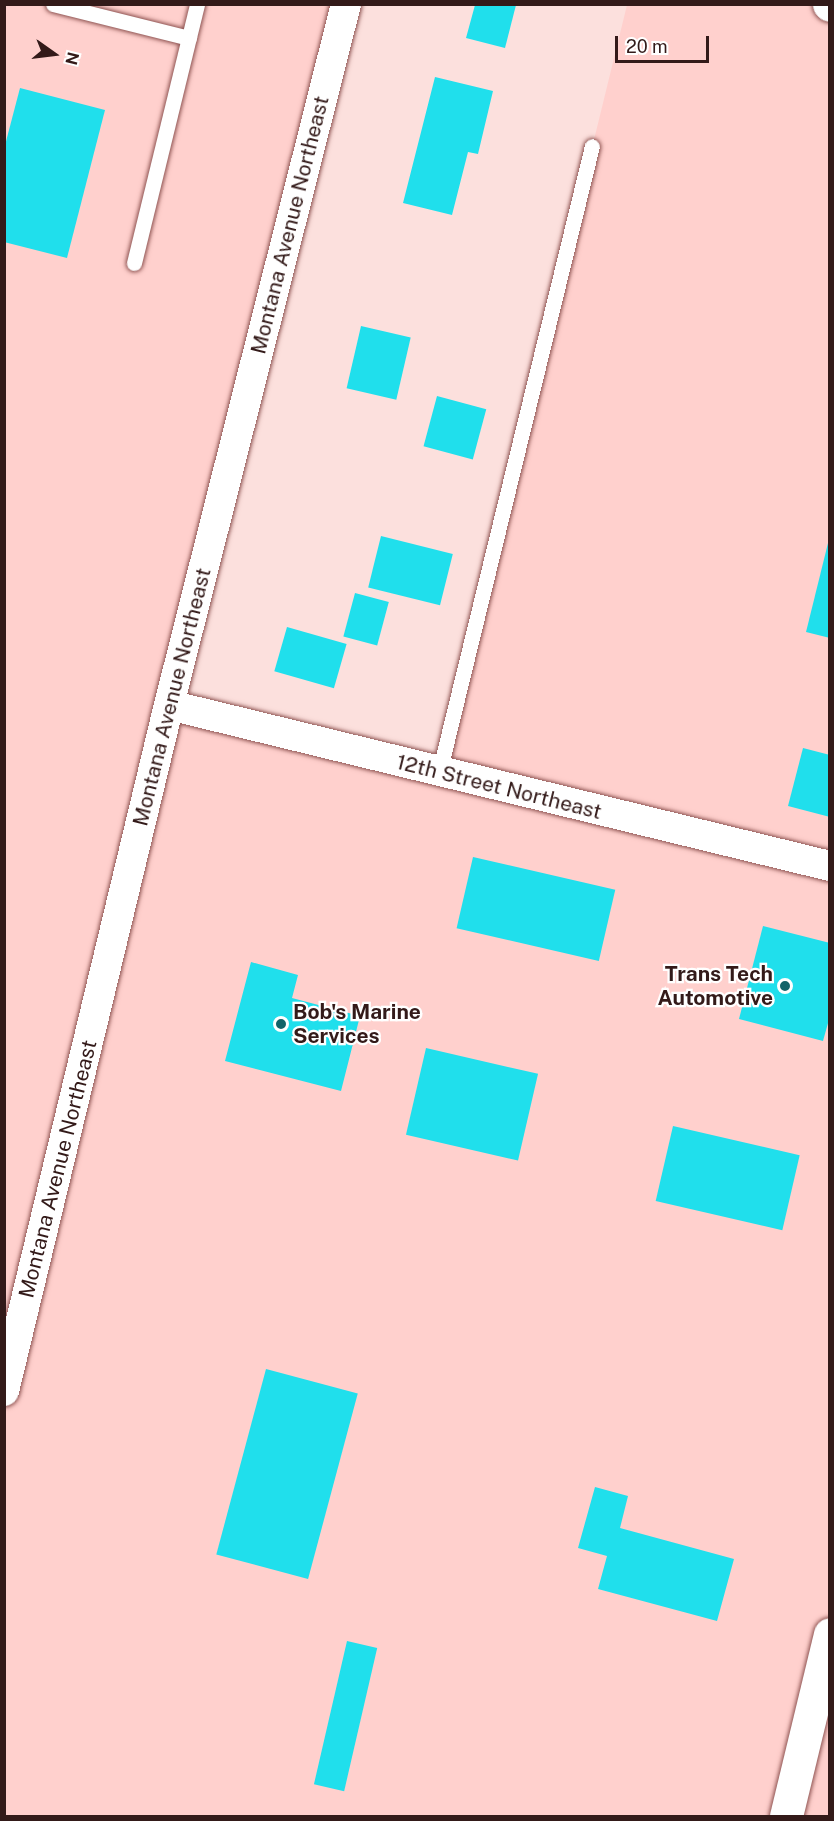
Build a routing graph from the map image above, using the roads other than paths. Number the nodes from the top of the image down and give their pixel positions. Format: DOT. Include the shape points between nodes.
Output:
graph roads {
  1 [pos="53,4"];
  2 [pos="197,4"];
  3 [pos="346,4"];
  4 [pos="189,38"];
  5 [pos="592,146"];
  6 [pos="134,263"];
  7 [pos="170,705"];
  8 [pos="439,773"];
  9 [pos="830,866"];
  10 [pos="4,1391"];
  11 [pos="830,1634"];
  12 [pos="786,1816"];
  1 -- 4 [label="lane"];
  2 -- 4 [label="lane"];
  3 -- 7 [label="street, Montana Avenue Northeast"];
  4 -- 6 [label="lane"];
  5 -- 8 [label="lane"];
  7 -- 8 [label="street, 12th Street Northeast"];
  7 -- 10 [label="street, Montana Avenue Northeast"];
  8 -- 9 [label="street, 12th Street Northeast"];
  11 -- 12 [label="main road"];
}
